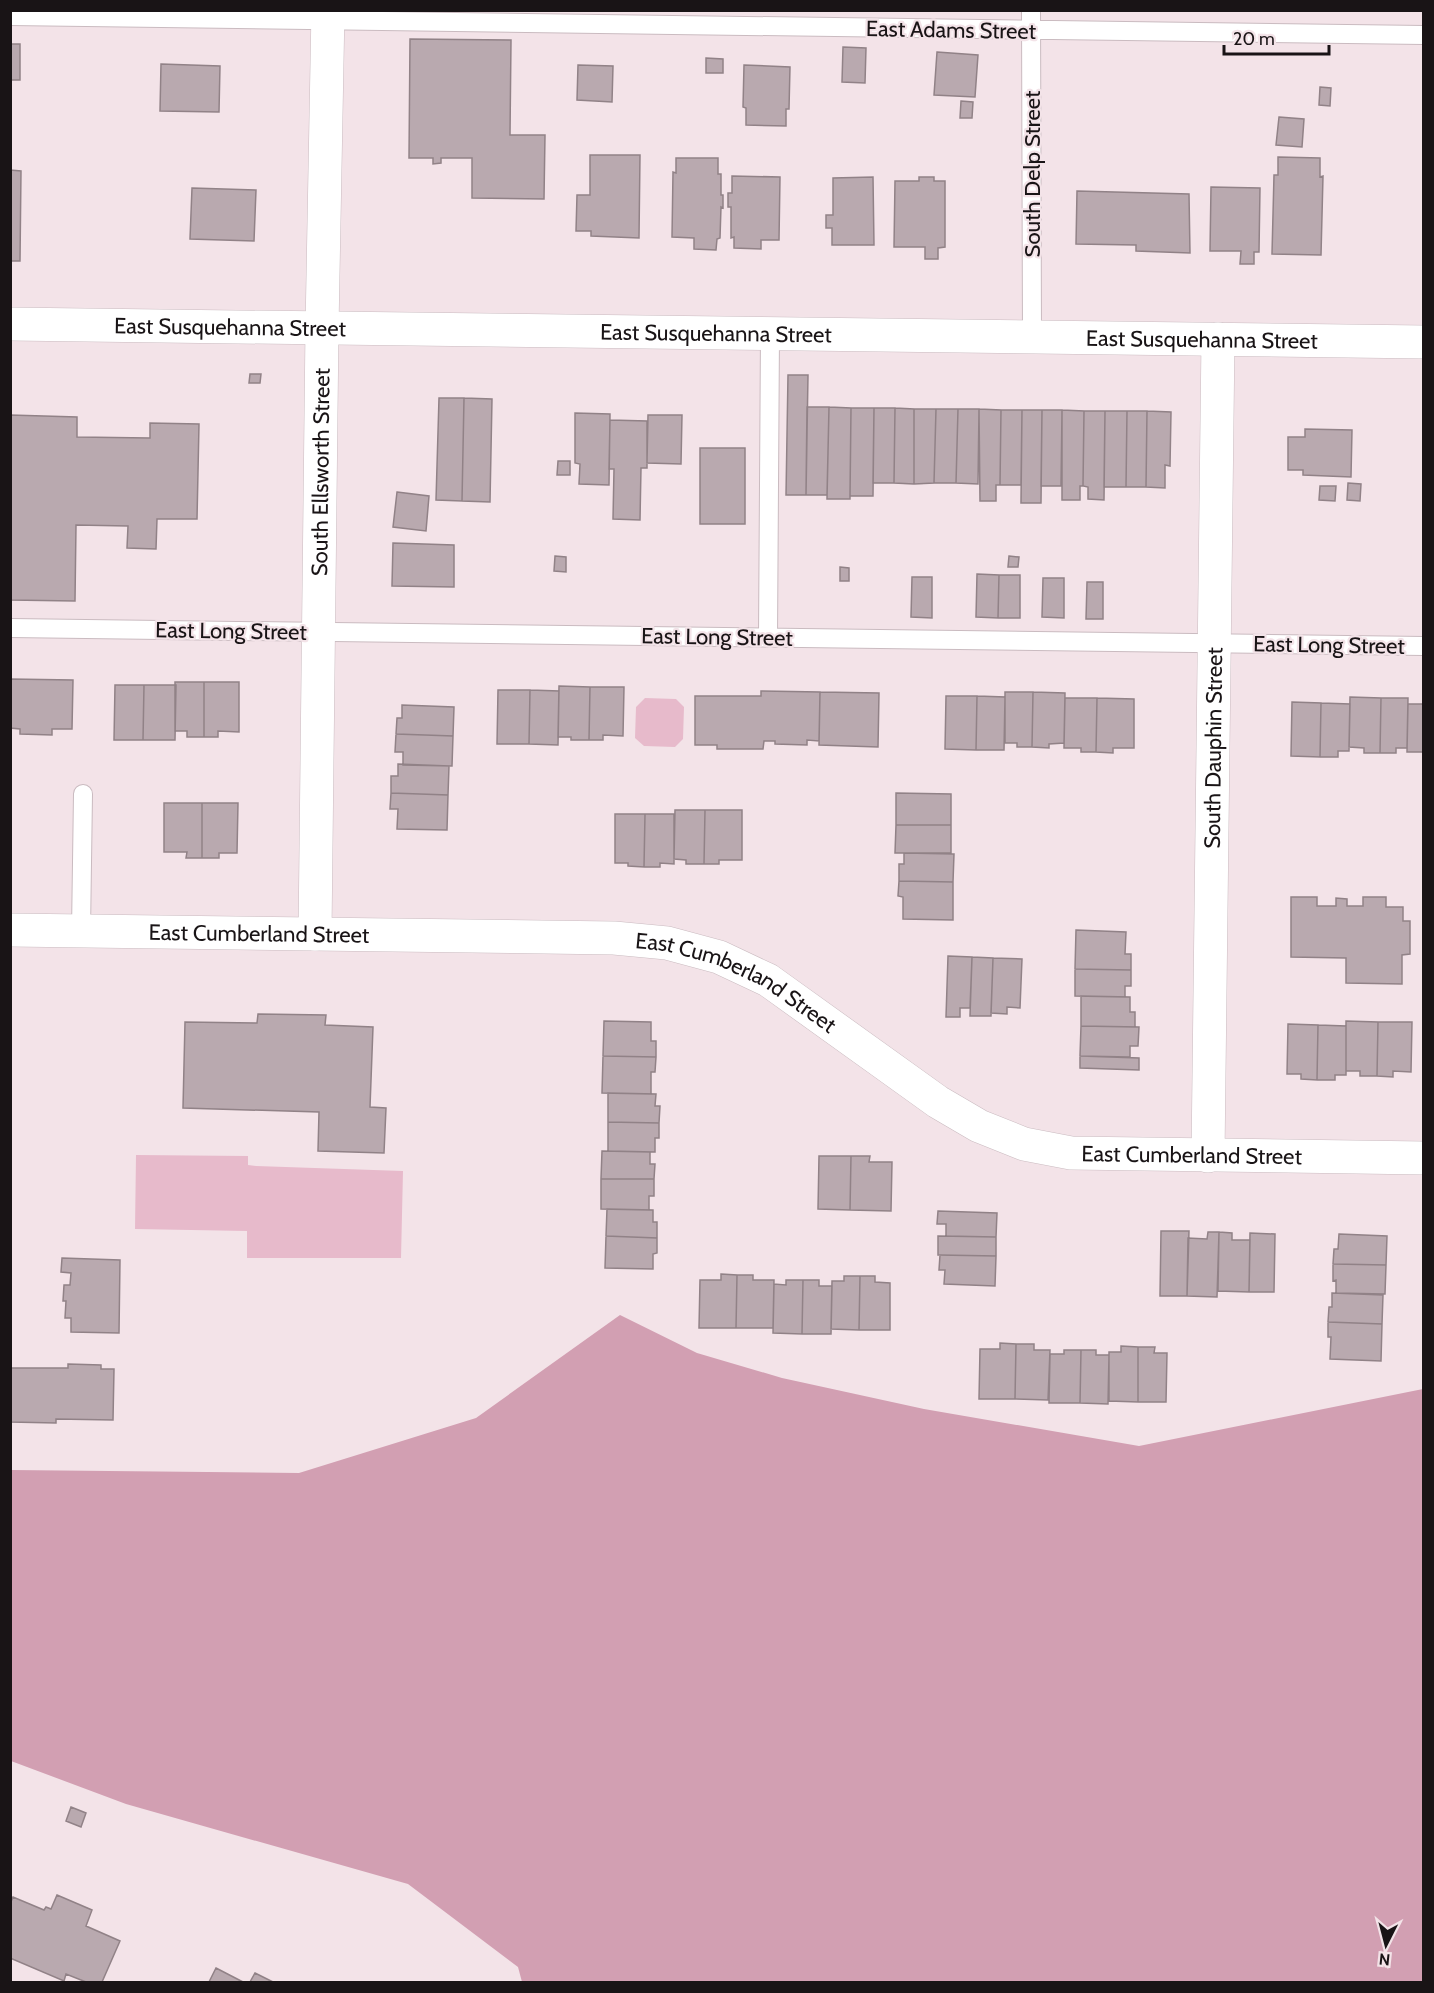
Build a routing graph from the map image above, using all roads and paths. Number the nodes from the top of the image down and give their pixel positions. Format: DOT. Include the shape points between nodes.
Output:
graph roads {
  1 [pos="1031,10"];
  2 [pos="10,16"];
  3 [pos="328,16"];
  4 [pos="1031,32"];
  5 [pos="1424,36"];
  6 [pos="10,324"];
  7 [pos="322,328"];
  8 [pos="771,333"];
  9 [pos="1032,337"];
  10 [pos="1218,339"];
  11 [pos="1424,342"];
  12 [pos="10,628"];
  13 [pos="319,632"];
  14 [pos="768,638"];
  15 [pos="1215,643"];
  16 [pos="1424,646"];
  17 [pos="83,794"];
  18 [pos="10,930"];
  19 [pos="81,931"];
  20 [pos="315,934"];
  21 [pos="1208,1156"];
  22 [pos="1424,1158"];
  1 -- 4 [label="lane, South Delp Street"];
  2 -- 3 [label="lane, East Adams Street"];
  3 -- 4 [label="lane, East Adams Street"];
  3 -- 7 [label="street, South Ellsworth Street"];
  4 -- 5 [label="lane, East Adams Street"];
  4 -- 9 [label="lane, South Delp Street"];
  6 -- 7 [label="street, East Susquehanna Street"];
  7 -- 8 [label="street, East Susquehanna Street"];
  7 -- 13 [label="street, South Ellsworth Street"];
  8 -- 9 [label="street, East Susquehanna Street"];
  8 -- 14 [label="lane"];
  9 -- 10 [label="street, East Susquehanna Street"];
  10 -- 11 [label="street, East Susquehanna Street"];
  10 -- 15 [label="street, South Dauphin Street"];
  12 -- 13 [label="lane, East Long Street"];
  13 -- 14 [label="lane, East Long Street"];
  13 -- 20 [label="street, South Ellsworth Street"];
  14 -- 15 [label="lane, East Long Street"];
  15 -- 16 [label="lane, East Long Street"];
  15 -- 21 [label="street, South Dauphin Street"];
  17 -- 19 [label="lane"];
  18 -- 19 [label="street, East Cumberland Street"];
  19 -- 20 [label="street, East Cumberland Street"];
  20 -- 21 [label="street, East Cumberland Street" via="614,938 667,943 719,957 768,980 938,1102 988,1130 1024,1144 1071,1153"];
  21 -- 22 [label="street, East Cumberland Street"];
}
